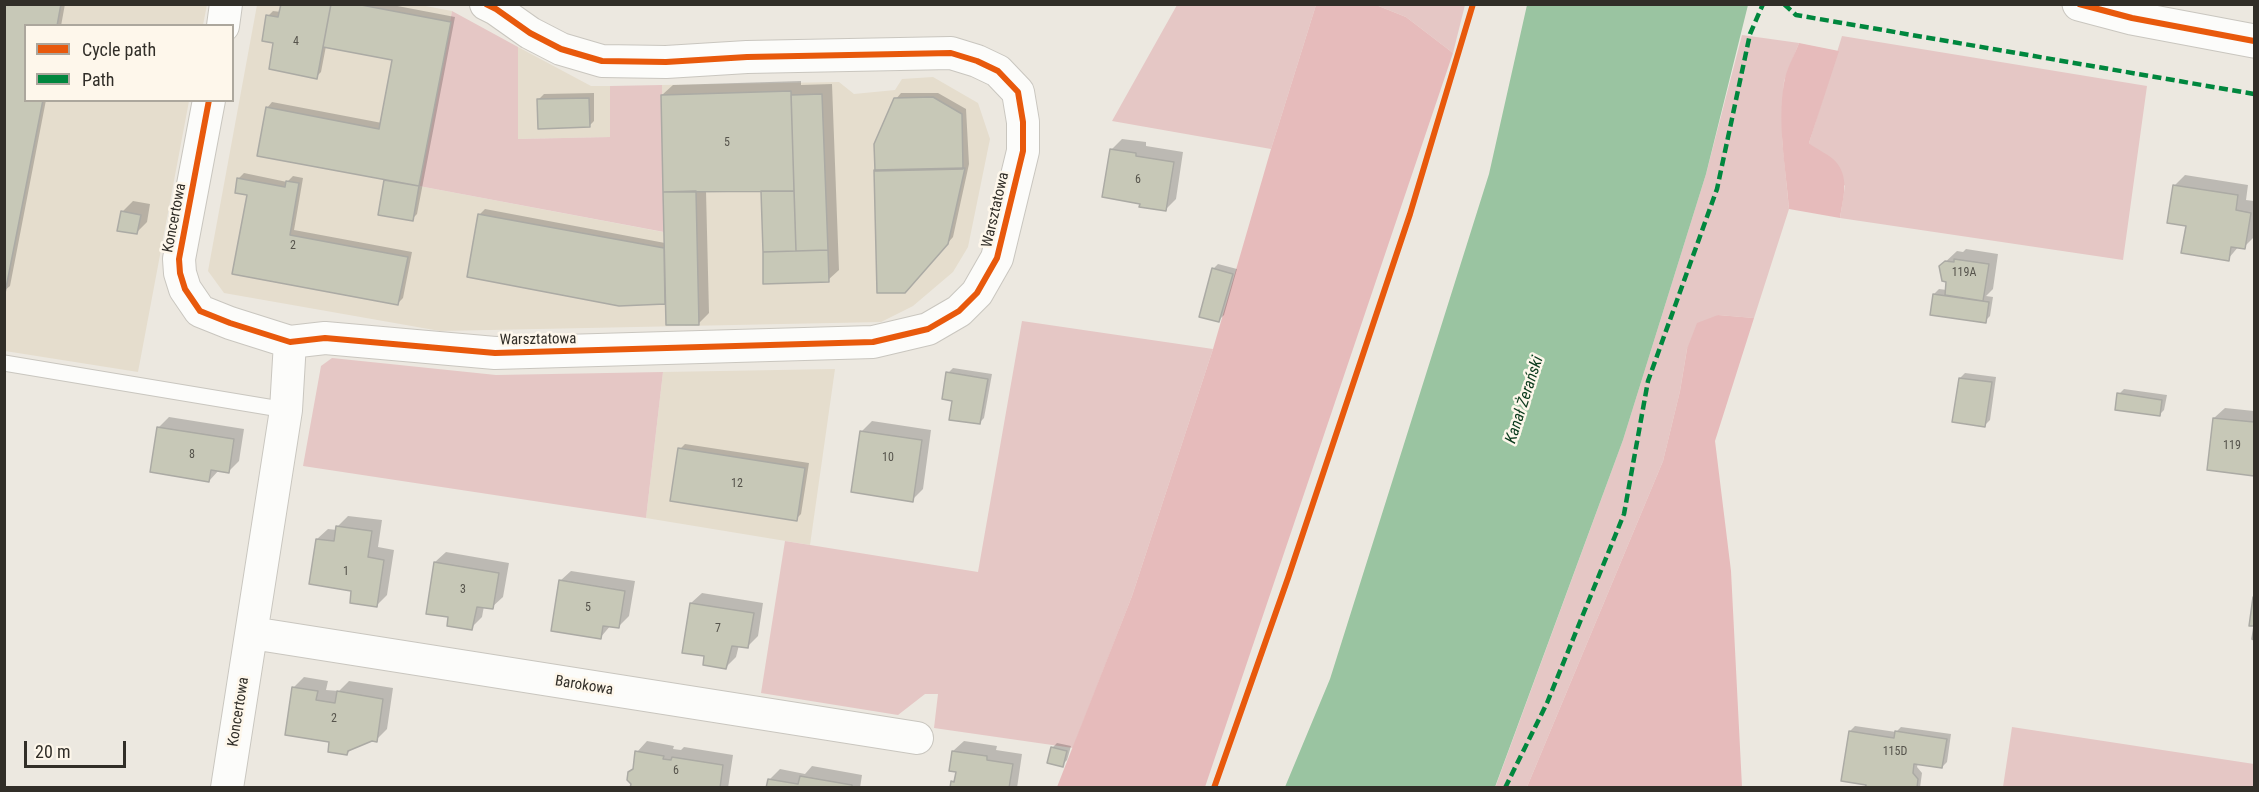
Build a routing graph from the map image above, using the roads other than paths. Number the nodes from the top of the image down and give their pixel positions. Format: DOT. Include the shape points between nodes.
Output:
graph roads {
  1 [pos="226,4"];
  2 [pos="486,4"];
  3 [pos="2079,4"];
  4 [pos="223,24"];
  5 [pos="2254,41"];
  6 [pos="209,102"];
  7 [pos="290,342"];
  8 [pos="4,363"];
  9 [pos="286,410"];
  10 [pos="252,633"];
  11 [pos="917,738"];
  12 [pos="227,788"];
  1 -- 4 [label="street"];
  2 -- 7 [label="street, Warsztatowa" via="561,49 602,61 951,53 998,71 1018,92 1023,122 1023,151 998,258 977,292 959,311 928,328 873,342 495,353 325,338"];
  3 -- 5 [label="street"];
  6 -- 7 [label="street, Koncertowa" via="179,259 185,289 200,311"];
  7 -- 9 [label="street, Koncertowa"];
  8 -- 9 [label="lane"];
  9 -- 10 [label="street, Koncertowa"];
  10 -- 11 [label="street, Barokowa"];
  10 -- 12 [label="street, Koncertowa"];
}
